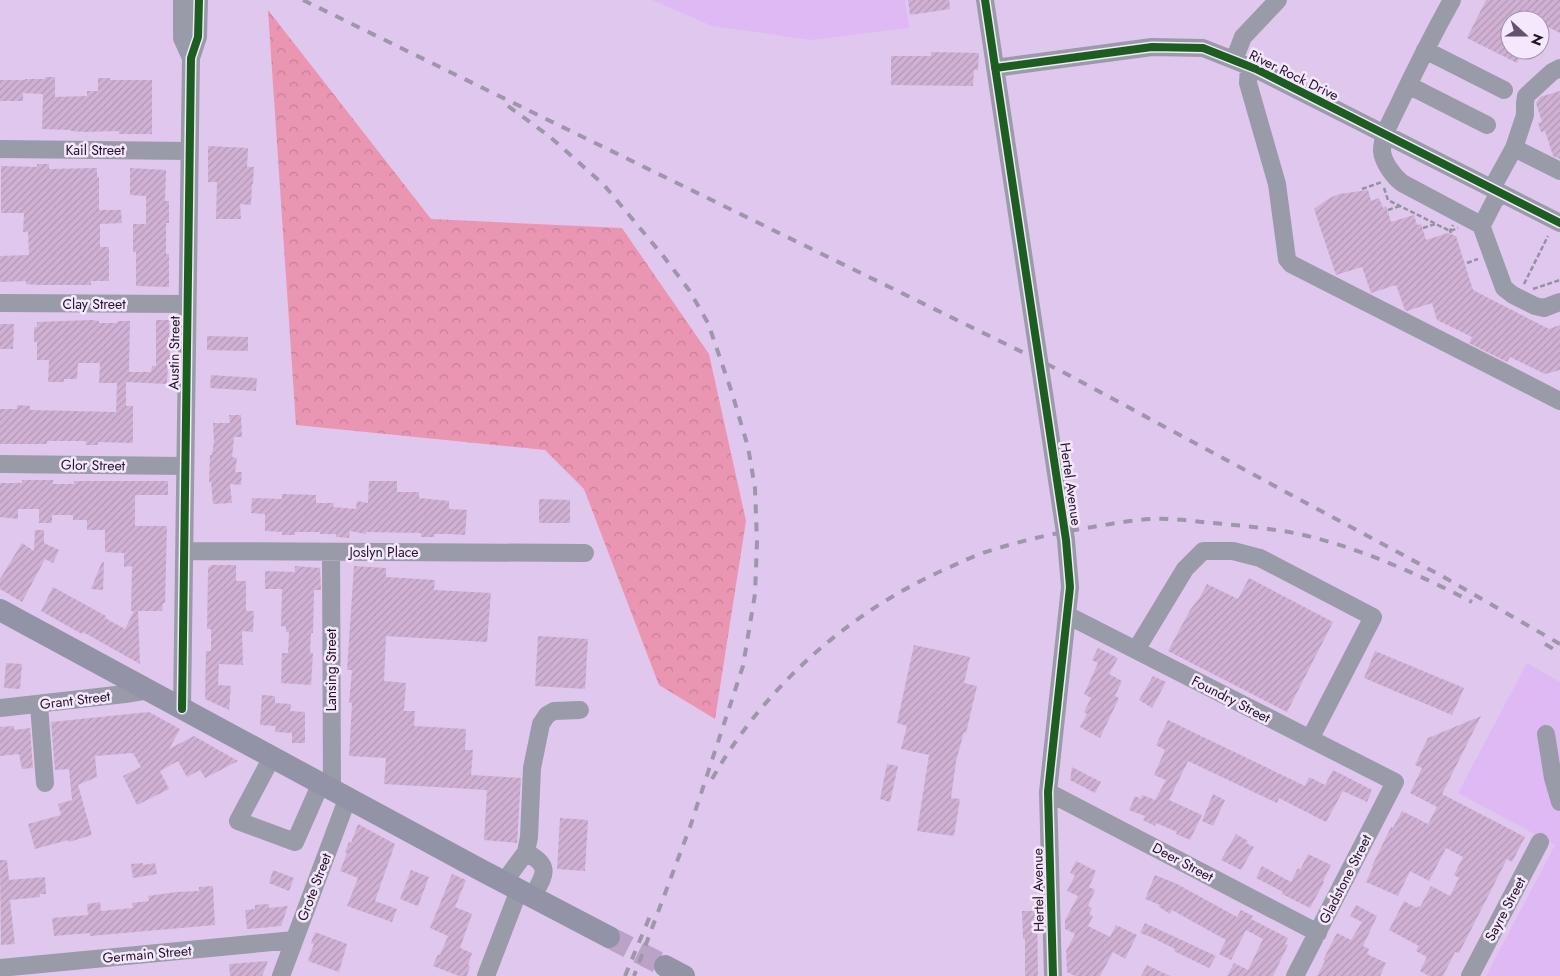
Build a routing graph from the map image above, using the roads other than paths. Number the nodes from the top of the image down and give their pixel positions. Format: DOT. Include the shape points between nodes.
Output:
graph roads {
  1 [pos="182,0"];
  2 [pos="199,0"];
  3 [pos="986,0"];
  4 [pos="1278,0"];
  5 [pos="1452,0"];
  6 [pos="1425,50"];
  7 [pos="190,58"];
  8 [pos="1241,63"];
  9 [pos="995,68"];
  10 [pos="1560,68"];
  11 [pos="1408,85"];
  12 [pos="1504,90"];
  13 [pos="1487,125"];
  14 [pos="1386,134"];
  15 [pos="1514,148"];
  16 [pos="0,149"];
  17 [pos="189,150"];
  18 [pos="1560,171"];
  19 [pos="1496,190"];
  20 [pos="1560,223"];
  21 [pos="1481,227"];
  22 [pos="1560,302"];
  23 [pos="0,303"];
  24 [pos="187,304"];
  25 [pos="1560,401"];
  26 [pos="0,464"];
  27 [pos="185,466"];
  28 [pos="184,551"];
  29 [pos="331,552"];
  30 [pos="585,553"];
  31 [pos="0,610"];
  32 [pos="1067,616"];
  33 [pos="1136,650"];
  34 [pos="149,690"];
  35 [pos="39,705"];
  36 [pos="0,708"];
  37 [pos="182,708"];
  38 [pos="580,710"];
  39 [pos="1546,734"];
  40 [pos="1310,739"];
  41 [pos="272,757"];
  42 [pos="1396,782"];
  43 [pos="45,783"];
  44 [pos="334,790"];
  45 [pos="1048,792"];
  46 [pos="1560,802"];
  47 [pos="1540,842"];
  48 [pos="526,852"];
  49 [pos="518,890"];
  50 [pos="1318,933"];
  51 [pos="609,937"];
  52 [pos="294,940"];
  53 [pos="0,968"];
  54 [pos="281,976"];
  55 [pos="486,976"];
  56 [pos="1053,976"];
  57 [pos="1295,976"];
  58 [pos="1470,976"];
  1 -- 7 [label="street, Austin Street" via="182,38"];
  2 -- 7 [label="street, Austin Street" via="198,36"];
  3 -- 9 [label="street, Hertel Avenue"];
  4 -- 8 [label="street" via="1243,37"];
  5 -- 6 [label="street"];
  6 -- 11 [label="street"];
  6 -- 12 [label="street"];
  7 -- 17 [label="street, Austin Street"];
  8 -- 9 [label="street, River Rock Drive" via="1203,48 1152,47"];
  8 -- 14 [label="street, River Rock Drive"];
  8 -- 25 [label="street" via="1277,184 1290,264"];
  9 -- 32 [label="street, Hertel Avenue" via="1066,540 1070,587"];
  10 -- 15 [label="street" via="1526,96 1525,115"];
  11 -- 13 [label="street"];
  11 -- 14 [label="street"];
  14 -- 19 [label="street, River Rock Drive"];
  14 -- 21 [label="street" via="1382,151 1396,178"];
  15 -- 18 [label="street"];
  15 -- 19 [label="street"];
  16 -- 17 [label="street, Kail Street"];
  17 -- 24 [label="street, Austin Street"];
  19 -- 20 [label="street, River Rock Drive"];
  19 -- 21 [label="street"];
  21 -- 22 [label="street" via="1504,288 1535,306 1544,308"];
  23 -- 24 [label="street, Clay Street"];
  24 -- 27 [label="street, Austin Street"];
  26 -- 27 [label="street, Glor Street"];
  27 -- 28 [label="street, Austin Street"];
  28 -- 29 [label="street, Joslyn Place"];
  28 -- 37 [label="street, Austin Street"];
  29 -- 30 [label="street, Joslyn Place"];
  29 -- 44 [label="street, Lansing Street"];
  31 -- 34 [label="main road"];
  32 -- 33 [label="street, Foundry Street"];
  32 -- 45 [label="street, Hertel Avenue"];
  33 -- 40 [label="street, Foundry Street"];
  33 -- 40 [label="street" via="1185,569 1204,552 1233,551 1260,558 1373,617"];
  34 -- 35 [label="street, Grant Street"];
  34 -- 37 [label="main road"];
  35 -- 36 [label="street, Grant Street"];
  35 -- 43 [label="street"];
  37 -- 41 [label="main road"];
  38 -- 48 [label="street" via="554,711 541,724 532,768"];
  39 -- 46 [label="street"];
  40 -- 42 [label="street, Foundry Street"];
  41 -- 44 [label="main road"];
  41 -- 44 [label="street" via="238,821 295,842"];
  42 -- 50 [label="street, Gladstone Street"];
  44 -- 49 [label="main road"];
  44 -- 52 [label="street, Grote Street"];
  45 -- 50 [label="street, Deer Street"];
  45 -- 56 [label="street, Hertel Avenue"];
  47 -- 58 [label="street, Sayre Street"];
  48 -- 49 [label="street"];
  48 -- 49 [label="street" via="543,865 544,874"];
  49 -- 51 [label="main road"];
  49 -- 55 [label="street"];
  50 -- 57 [label="street, Gladstone Street"];
  52 -- 53 [label="street, Germain Street"];
  52 -- 54 [label="street, Grote Street"];
}
